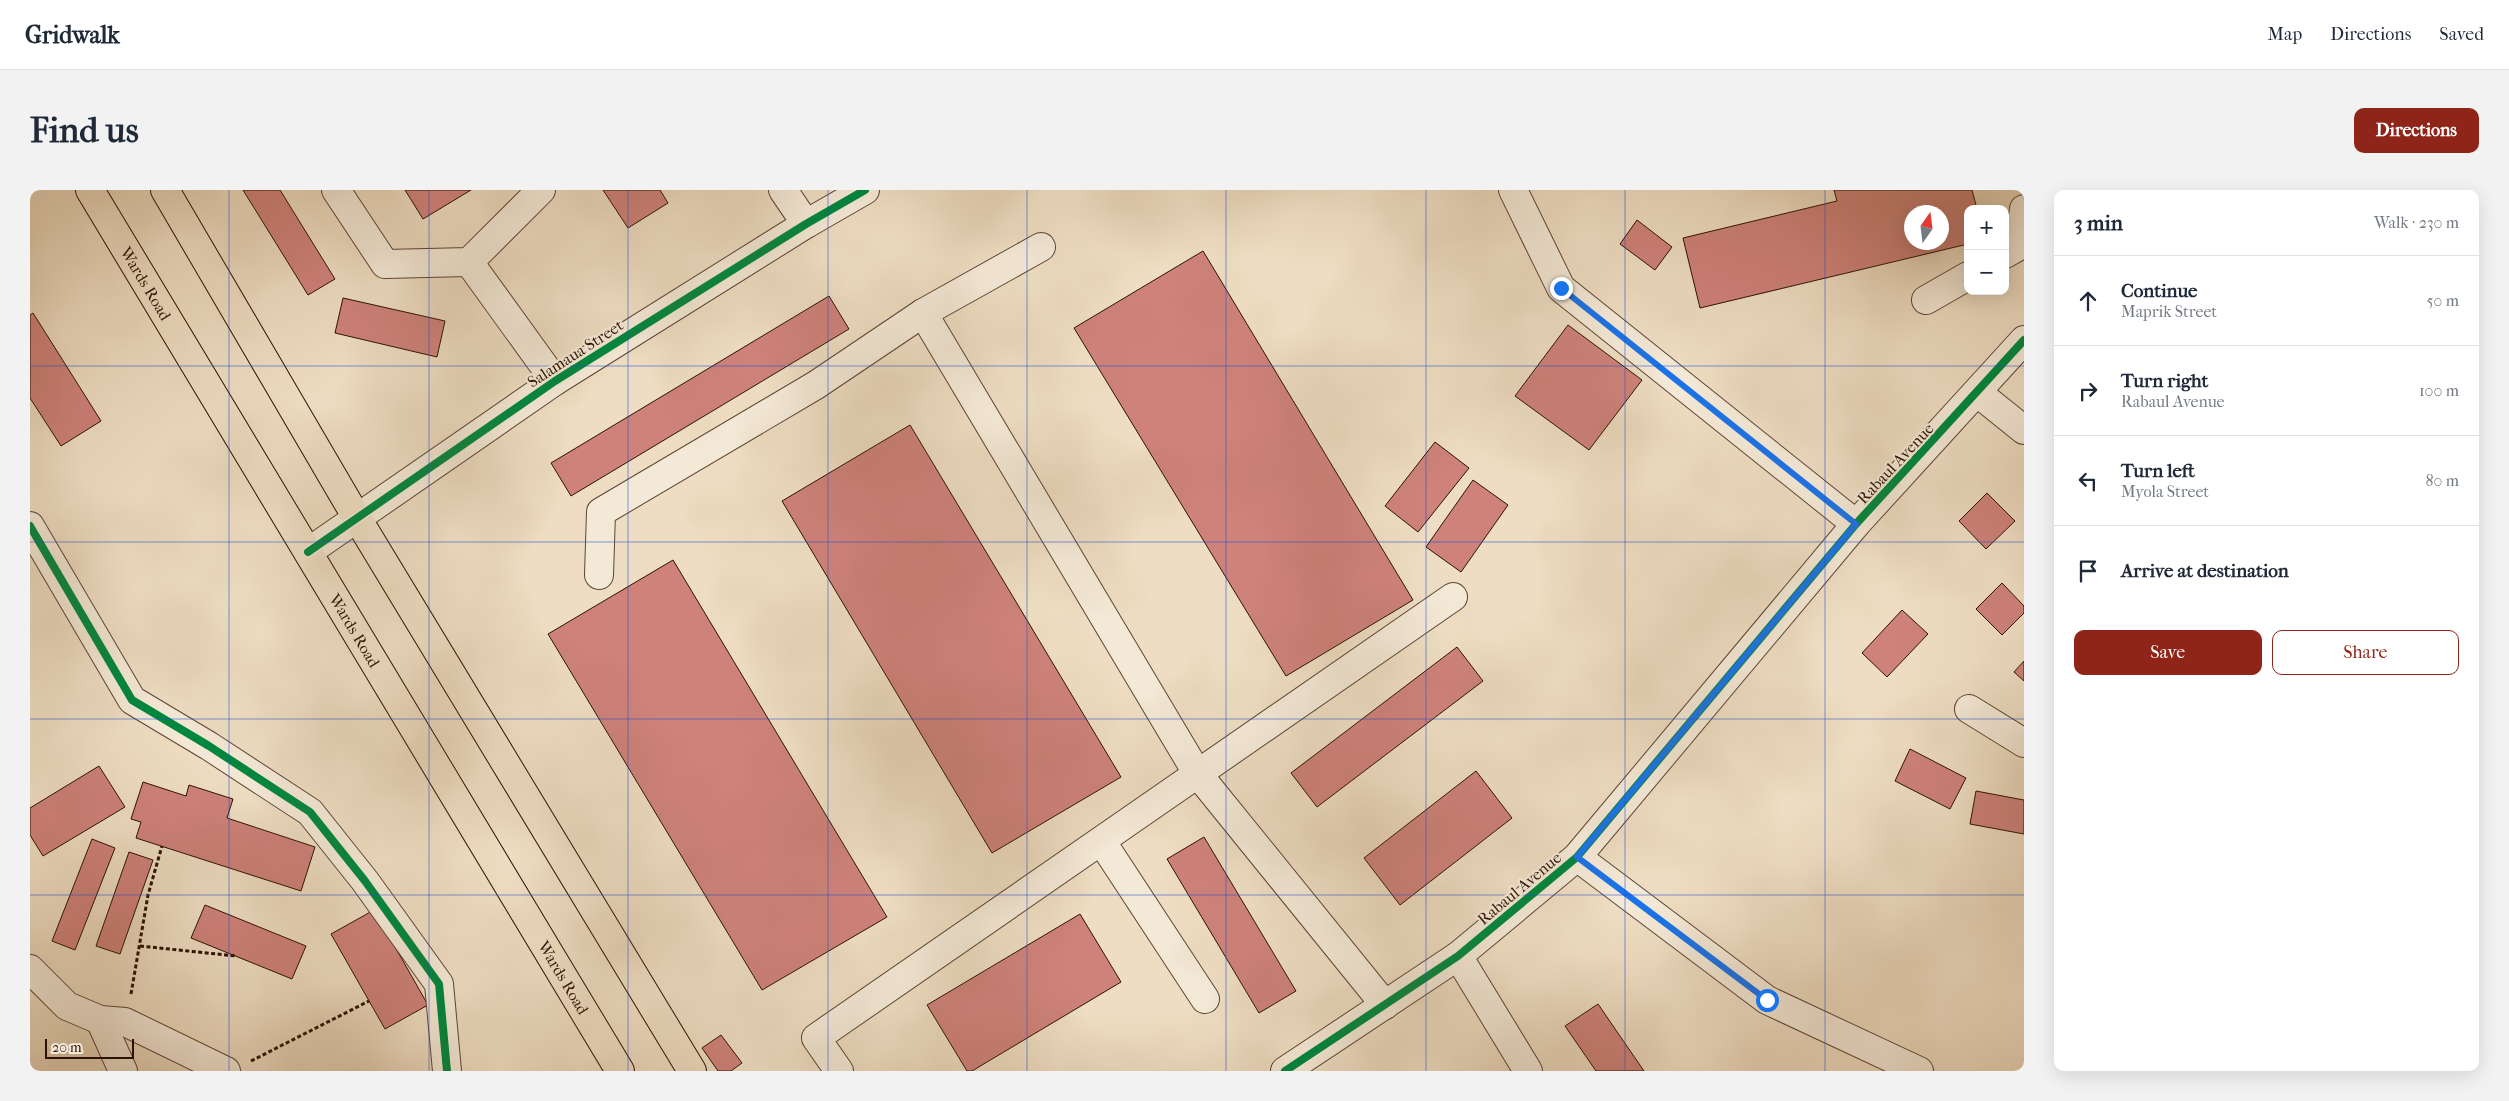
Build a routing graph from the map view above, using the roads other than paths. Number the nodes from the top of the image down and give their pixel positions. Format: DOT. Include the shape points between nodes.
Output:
graph roads {
  1 [pos="90,190"];
  2 [pos="165,190"];
  3 [pos="336,190"];
  4 [pos="541,190"];
  5 [pos="783,190"];
  6 [pos="865,190"];
  7 [pos="1513,190"];
  8 [pos="2024,210"];
  9 [pos="806,224"];
  10 [pos="1041,246"];
  11 [pos="2009,252"];
  12 [pos="469,262"];
  13 [pos="1964,278"];
  14 [pos="1926,300"];
  15 [pos="923,313"];
  16 [pos="2024,340"];
  17 [pos="555,381"];
  18 [pos="1978,393"];
  19 [pos="2024,430"];
  20 [pos="357,518"];
  21 [pos="1856,524"];
  22 [pos="30,526"];
  23 [pos="308,552"];
  24 [pos="600,575"];
  25 [pos="1453,597"];
  26 [pos="1969,709"];
  27 [pos="2024,743"];
  28 [pos="1197,773"];
  29 [pos="1102,842"];
  30 [pos="1577,857"];
  31 [pos="1458,956"];
  32 [pos="30,969"];
  33 [pos="1205,998"];
  34 [pos="1385,1005"];
  35 [pos="113,1021"];
  36 [pos="238,1067"];
  37 [pos="122,1071"];
  38 [pos="447,1071"];
  39 [pos="620,1071"];
  40 [pos="692,1071"];
  41 [pos="839,1071"];
  42 [pos="1286,1071"];
  43 [pos="1528,1071"];
  44 [pos="1919,1071"];
  1 -- 23 [label="main road, Wards Road"];
  2 -- 20 [label="main road"];
  3 -- 12 [label="street" via="384,264"];
  4 -- 12 [label="street"];
  5 -- 9 [label="street"];
  6 -- 9 [label="street, Salamaua Street"];
  7 -- 21 [label="street" via="1561,288"];
  8 -- 11 [label="street" via="2019,246"];
  9 -- 17 [label="street, Salamaua Street"];
  10 -- 15 [label="street"];
  12 -- 17 [label="street"];
  13 -- 14 [label="street"];
  15 -- 24 [label="street" via="816,385 601,512"];
  15 -- 28 [label="street"];
  16 -- 18 [label="street, Rabaul Avenue"];
  17 -- 20 [label="street, Salamaua Street"];
  18 -- 19 [label="street"];
  18 -- 21 [label="street, Rabaul Avenue"];
  20 -- 23 [label="street, Salamaua Street"];
  20 -- 40 [label="main road"];
  21 -- 30 [label="street, Rabaul Avenue"];
  22 -- 38 [label="street" via="132,700 310,812 365,881 438,984"];
  23 -- 39 [label="main road, Wards Road"];
  25 -- 28 [label="street"];
  26 -- 27 [label="street"];
  28 -- 29 [label="street"];
  28 -- 34 [label="street"];
  29 -- 33 [label="street"];
  29 -- 41 [label="street" via="816,1038"];
  30 -- 31 [label="street, Rabaul Avenue"];
  30 -- 44 [label="street" via="1767,1000"];
  31 -- 34 [label="street, Rabaul Avenue"];
  31 -- 43 [label="street"];
  32 -- 35 [label="street" via="67,1006"];
  34 -- 42 [label="street, Rabaul Avenue"];
  35 -- 36 [label="street"];
  35 -- 37 [label="street"];
}
